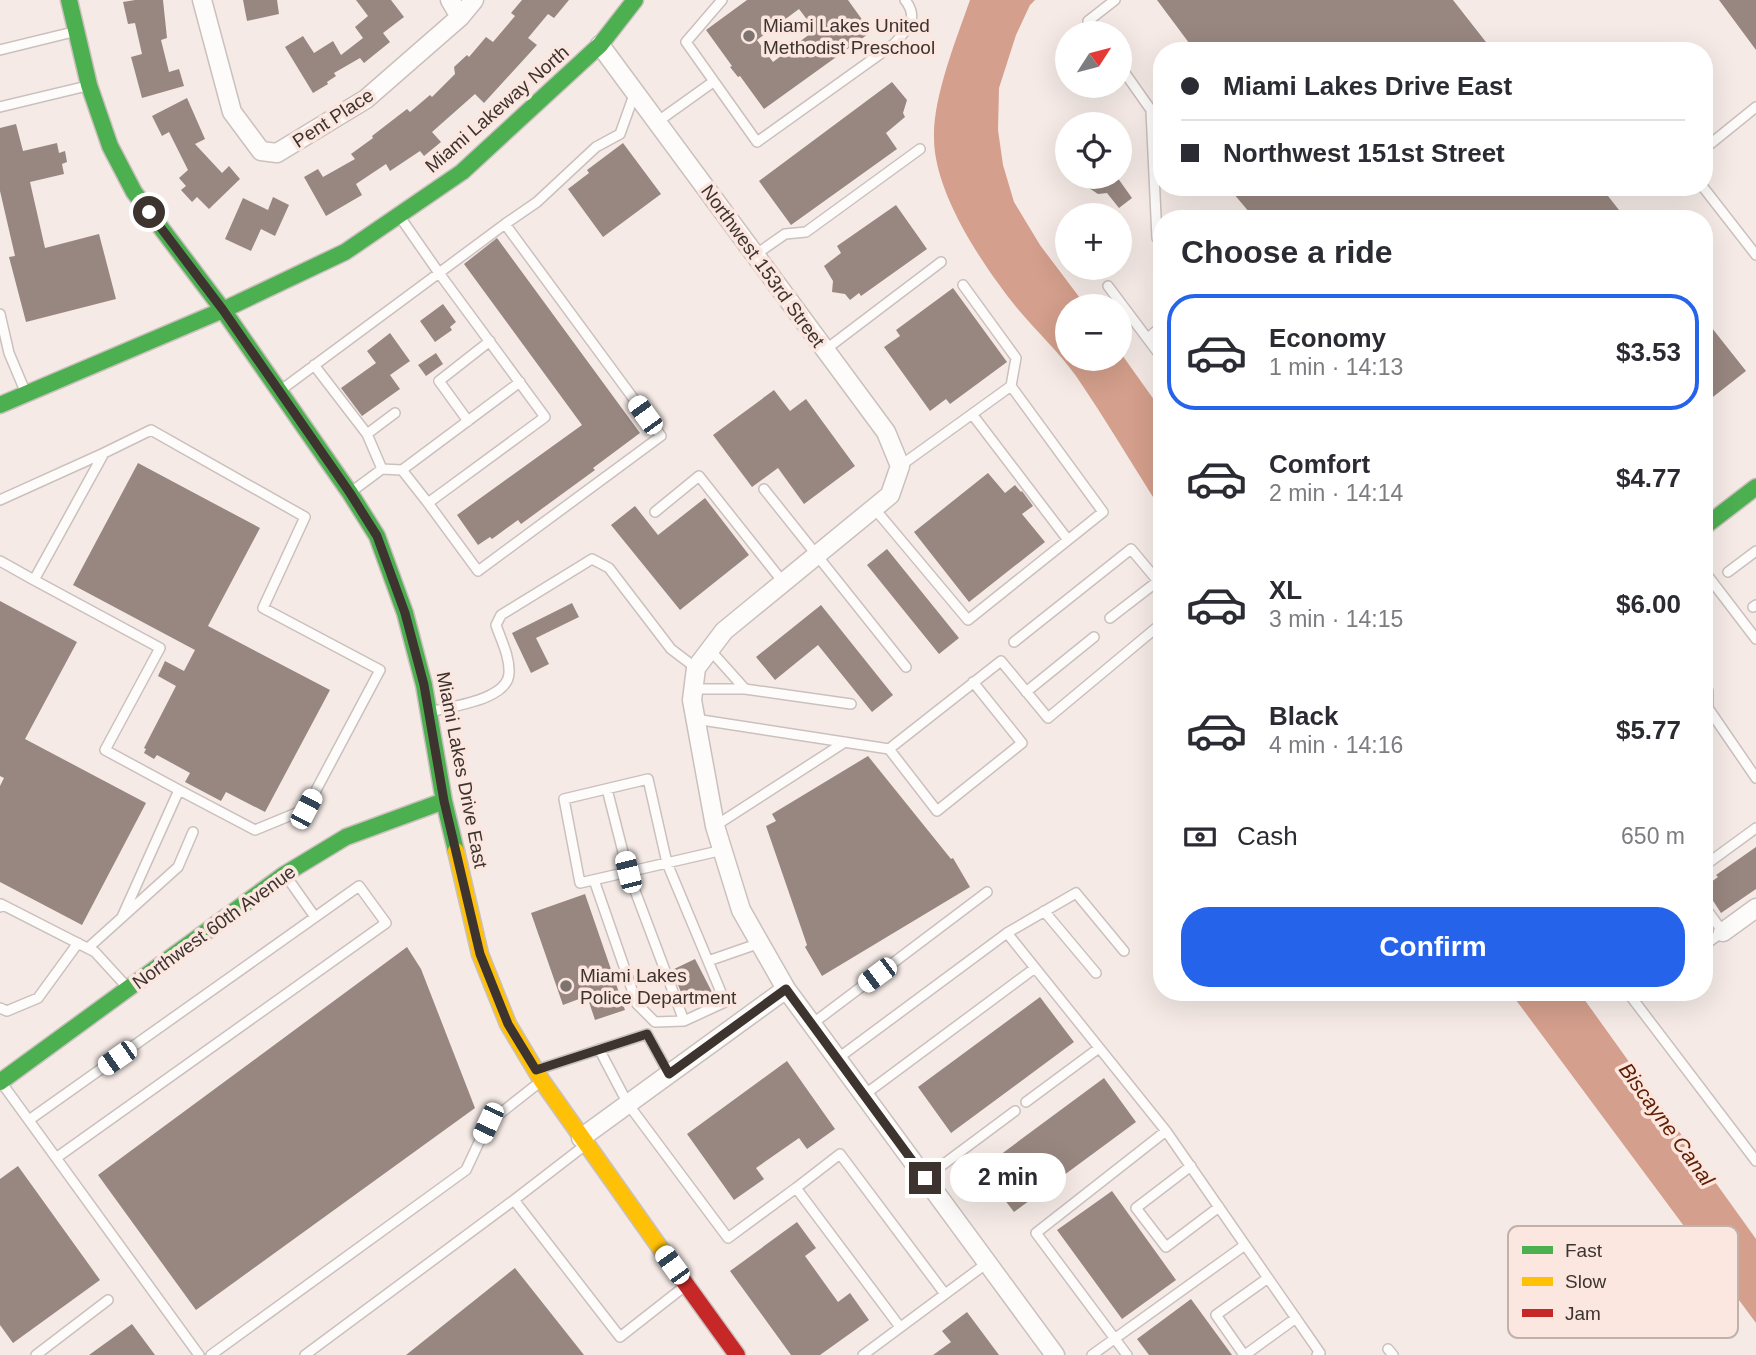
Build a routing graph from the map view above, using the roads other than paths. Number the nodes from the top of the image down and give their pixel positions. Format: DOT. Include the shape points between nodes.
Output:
graph roads {
  1 [pos="69,0"];
  2 [pos="202,0"];
  3 [pos="450,0"];
  4 [pos="474,0"];
  5 [pos="635,0"];
  6 [pos="722,0"];
  7 [pos="905,0"];
  8 [pos="1115,0"];
  9 [pos="460,17"];
  10 [pos="1088,21"];
  11 [pos="76,31"];
  12 [pos="600,46"];
  13 [pos="0,50"];
  14 [pos="713,82"];
  15 [pos="1132,83"];
  16 [pos="89,85"];
  17 [pos="635,92"];
  18 [pos="0,107"];
  19 [pos="1756,107"];
  20 [pos="657,122"];
  21 [pos="1713,142"];
  22 [pos="920,149"];
  23 [pos="1153,153"];
  24 [pos="1710,196"];
  25 [pos="398,215"];
  26 [pos="505,224"];
  27 [pos="755,255"];
  28 [pos="1756,255"];
  29 [pos="941,262"];
  30 [pos="439,273"];
  31 [pos="963,285"];
  32 [pos="1108,286"];
  33 [pos="223,310"];
  34 [pos="0,314"];
  35 [pos="1153,334"];
  36 [pos="1148,338"];
  37 [pos="490,341"];
  38 [pos="1153,345"];
  39 [pos="825,350"];
  40 [pos="314,365"];
  41 [pos="520,382"];
  42 [pos="1011,386"];
  43 [pos="279,391"];
  44 [pos="26,393"];
  45 [pos="0,405"];
  46 [pos="394,412"];
  47 [pos="972,414"];
  48 [pos="468,421"];
  49 [pos="366,434"];
  50 [pos="104,453"];
  51 [pos="900,466"];
  52 [pos="382,468"];
  53 [pos="402,471"];
  54 [pos="1756,487"];
  55 [pos="764,489"];
  56 [pos="350,493"];
  57 [pos="0,500"];
  58 [pos="428,503"];
  59 [pos="874,508"];
  60 [pos="655,512"];
  61 [pos="1713,520"];
  62 [pos="1068,540"];
  63 [pos="1756,551"];
  64 [pos="817,555"];
  65 [pos="0,561"];
  66 [pos="1728,572"];
  67 [pos="1153,575"];
  68 [pos="34,579"];
  69 [pos="783,582"];
  70 [pos="1713,583"];
  71 [pos="1153,588"];
  72 [pos="1111,618"];
  73 [pos="1153,630"];
  74 [pos="1094,637"];
  75 [pos="1756,639"];
  76 [pos="1014,642"];
  77 [pos="710,651"];
  78 [pos="906,667"];
  79 [pos="696,668"];
  80 [pos="973,682"];
  81 [pos="693,689"];
  82 [pos="745,689"];
  83 [pos="1026,692"];
  84 [pos="851,704"];
  85 [pos="429,712"];
  86 [pos="1713,716"];
  87 [pos="695,719"];
  88 [pos="845,742"];
  89 [pos="889,749"];
  90 [pos="1753,767"];
  91 [pos="1756,778"];
  92 [pos="607,789"];
  93 [pos="179,790"];
  94 [pos="444,801"];
  95 [pos="715,825"];
  96 [pos="1756,828"];
  97 [pos="193,832"];
  98 [pos="723,850"];
  99 [pos="1713,859"];
  100 [pos="667,863"];
  101 [pos="628,872"];
  102 [pos="285,874"];
  103 [pos="594,880"];
  104 [pos="987,892"];
  105 [pos="0,905"];
  106 [pos="1756,908"];
  107 [pos="1044,911"];
  108 [pos="122,917"];
  109 [pos="315,917"];
  110 [pos="1713,918"];
  111 [pos="1723,932"];
  112 [pos="1007,933"];
  113 [pos="1713,939"];
  114 [pos="78,943"];
  115 [pos="760,943"];
  116 [pos="88,948"];
  117 [pos="1124,951"];
  118 [pos="708,961"];
  119 [pos="1035,968"];
  120 [pos="1096,973"];
  121 [pos="129,988"];
  122 [pos="786,989"];
  123 [pos="1634,1001"];
  124 [pos="0,1008"];
  125 [pos="684,1021"];
  126 [pos="812,1024"];
  127 [pos="1099,1048"];
  128 [pos="599,1049"];
  129 [pos="837,1059"];
  130 [pos="669,1074"];
  131 [pos="539,1076"];
  132 [pos="0,1081"];
  133 [pos="864,1095"];
  134 [pos="1026,1102"];
  135 [pos="628,1104"];
  136 [pos="1015,1111"];
  137 [pos="29,1120"];
  138 [pos="1167,1131"];
  139 [pos="583,1142"];
  140 [pos="56,1158"];
  141 [pos="1756,1161"];
  142 [pos="1191,1166"];
  143 [pos="925,1178"];
  144 [pos="796,1188"];
  145 [pos="514,1200"];
  146 [pos="1219,1207"];
  147 [pos="1245,1245"];
  148 [pos="987,1262"];
  149 [pos="1268,1278"];
  150 [pos="687,1285"];
  151 [pos="944,1294"];
  152 [pos="108,1300"];
  153 [pos="1296,1318"];
  154 [pos="900,1327"];
  155 [pos="1115,1339"];
  156 [pos="36,1355"];
  157 [pos="199,1355"];
  158 [pos="211,1355"];
  159 [pos="305,1355"];
  160 [pos="737,1355"];
  161 [pos="863,1355"];
  162 [pos="1055,1355"];
  163 [pos="1092,1355"];
  164 [pos="1127,1355"];
  165 [pos="1244,1355"];
  166 [pos="1317,1355"];
  1 -- 11 [label="main road, Miami Lakes Drive East"];
  2 -- 9 [label="street, Pent Place" via="232,113 261,151 276,153 366,99"];
  3 -- 9 [label="street"];
  4 -- 9 [label="street, Pent Place"];
  5 -- 12 [label="main road, Miami Lakeway North"];
  6 -- 14 [label="lane" via="686,42"];
  7 -- 14 [label="lane" via="911,8 911,24 894,44 757,142"];
  8 -- 10 [label="lane"];
  11 -- 13 [label="lane"];
  11 -- 16 [label="main road, Miami Lakes Drive East"];
  12 -- 17 [label="street, Northwest 153rd Street"];
  12 -- 25 [label="main road, Miami Lakeway North" via="462,172"];
  14 -- 20 [label="lane"];
  15 -- 23 [label="lane" via="1151,110"];
  16 -- 18 [label="lane"];
  16 -- 33 [label="main road, Miami Lakes Drive East" via="110,146 134,192"];
  17 -- 20 [label="street, Northwest 153rd Street"];
  17 -- 26 [label="lane" via="620,134 596,147 537,202"];
  19 -- 21 [label="lane"];
  20 -- 27 [label="street, Northwest 153rd Street"];
  22 -- 27 [label="lane" via="806,232 785,234"];
  24 -- 28 [label="lane"];
  25 -- 30 [label="lane"];
  25 -- 33 [label="main road, Miami Lakeway North" via="345,252"];
  26 -- 30 [label="lane"];
  26 -- 58 [label="lane" via="661,436 478,571"];
  27 -- 39 [label="street, Northwest 153rd Street"];
  29 -- 39 [label="lane"];
  30 -- 37 [label="lane"];
  30 -- 40 [label="lane"];
  31 -- 42 [label="lane" via="1016,358"];
  32 -- 36 [label="lane"];
  33 -- 43 [label="main road, Miami Lakes Drive East"];
  33 -- 44 [label="main road, Miami Lakeway North"];
  34 -- 44 [label="lane" via="9,354"];
  35 -- 36 [label="lane"];
  36 -- 38 [label="lane"];
  37 -- 41 [label="lane"];
  37 -- 48 [label="lane" via="439,381"];
  39 -- 51 [label="street, Northwest 153rd Street" via="886,432"];
  40 -- 43 [label="lane"];
  40 -- 49 [label="lane"];
  41 -- 48 [label="lane"];
  41 -- 58 [label="lane" via="545,417"];
  42 -- 47 [label="lane"];
  42 -- 62 [label="lane" via="1103,512"];
  43 -- 56 [label="main road, Miami Lakes Drive East"];
  44 -- 45 [label="main road, Miami Lakeway North"];
  46 -- 49 [label="lane"];
  47 -- 51 [label="lane"];
  47 -- 62 [label="lane"];
  48 -- 53 [label="lane"];
  49 -- 52 [label="lane"];
  50 -- 57 [label="lane"];
  50 -- 68 [label="lane"];
  50 -- 93 [label="lane" via="152,430 305,517 263,608 380,670 306,809 255,830"];
  51 -- 59 [label="street" via="890,495"];
  52 -- 53 [label="lane"];
  52 -- 56 [label="lane"];
  53 -- 58 [label="lane"];
  54 -- 61 [label="main road"];
  55 -- 64 [label="lane"];
  56 -- 85 [label="main road, Miami Lakes Drive East" via="377,536 400,600"];
  59 -- 62 [label="lane" via="968,620"];
  59 -- 64 [label="street"];
  60 -- 69 [label="lane" via="699,476"];
  63 -- 66 [label="lane"];
  64 -- 69 [label="street"];
  64 -- 78 [label="lane"];
  65 -- 68 [label="lane"];
  67 -- 76 [label="lane" via="1131,549"];
  68 -- 93 [label="lane" via="160,648 105,750"];
  69 -- 77 [label="street" via="724,631"];
  70 -- 75 [label="lane"];
  71 -- 72 [label="lane"];
  73 -- 83 [label="lane" via="1048,718"];
  74 -- 83 [label="lane"];
  77 -- 79 [label="street"];
  77 -- 82 [label="lane"];
  79 -- 81 [label="street"];
  79 -- 85 [label="lane" via="671,649 609,568 592,559 500,615 496,625 508,659 505,685 495,694"];
  80 -- 83 [label="lane" via="1000,661"];
  80 -- 89 [label="lane"];
  80 -- 89 [label="lane" via="1022,743 937,811"];
  81 -- 82 [label="lane"];
  81 -- 87 [label="street"];
  82 -- 84 [label="lane"];
  85 -- 94 [label="main road, Miami Lakes Drive East"];
  86 -- 90 [label="lane"];
  87 -- 88 [label="lane"];
  87 -- 95 [label="street"];
  88 -- 89 [label="lane"];
  88 -- 95 [label="lane"];
  90 -- 91 [label="lane"];
  92 -- 100 [label="lane" via="648,779"];
  92 -- 101 [label="lane"];
  92 -- 103 [label="lane" via="564,799 580,883"];
  93 -- 108 [label="lane"];
  94 -- 102 [label="main road, Northwest 60th Avenue" via="346,836"];
  94 -- 131 [label="main road, Miami Lakes Drive East" via="480,954 508,1024"];
  95 -- 98 [label="street"];
  96 -- 99 [label="lane"];
  97 -- 108 [label="lane" via="178,867"];
  98 -- 100 [label="lane"];
  98 -- 115 [label="street" via="741,910"];
  100 -- 101 [label="lane"];
  100 -- 118 [label="lane"];
  101 -- 103 [label="lane"];
  101 -- 125 [label="lane"];
  102 -- 109 [label="lane"];
  102 -- 121 [label="main road, Northwest 60th Avenue"];
  103 -- 125 [label="lane" via="637,1004 655,1022"];
  104 -- 126 [label="lane"];
  105 -- 114 [label="lane"];
  106 -- 111 [label="street"];
  107 -- 112 [label="lane"];
  107 -- 117 [label="lane" via="1076,892"];
  107 -- 120 [label="lane"];
  108 -- 116 [label="lane"];
  109 -- 137 [label="lane"];
  109 -- 140 [label="lane" via="359,886 386,923"];
  110 -- 111 [label="lane"];
  111 -- 113 [label="lane"];
  112 -- 119 [label="lane"];
  112 -- 129 [label="lane"];
  114 -- 116 [label="lane"];
  114 -- 124 [label="lane" via="38,998 7,1011"];
  115 -- 118 [label="lane"];
  115 -- 122 [label="street"];
  116 -- 121 [label="lane"];
  118 -- 125 [label="lane" via="725,1002"];
  119 -- 127 [label="lane"];
  119 -- 133 [label="lane"];
  121 -- 132 [label="main road, Northwest 60th Avenue"];
  122 -- 126 [label="street"];
  122 -- 130 [label="street"];
  123 -- 141 [label="lane"];
  126 -- 129 [label="street"];
  127 -- 134 [label="lane"];
  127 -- 138 [label="lane"];
  128 -- 130 [label="lane" via="647,1034"];
  128 -- 131 [label="lane"];
  128 -- 135 [label="lane"];
  129 -- 133 [label="street"];
  130 -- 135 [label="street"];
  131 -- 139 [label="main road, Miami Lakes Drive East"];
  131 -- 158 [label="lane" via="488,1123 466,1170"];
  132 -- 137 [label="lane"];
  133 -- 143 [label="street"];
  135 -- 139 [label="street"];
  135 -- 144 [label="lane" via="728,1238"];
  136 -- 143 [label="lane"];
  137 -- 140 [label="lane"];
  138 -- 142 [label="lane"];
  138 -- 155 [label="lane" via="1036,1233"];
  139 -- 145 [label="lane"];
  139 -- 150 [label="main road, Miami Lakes Drive East"];
  140 -- 157 [label="lane"];
  142 -- 146 [label="lane"];
  142 -- 146 [label="lane" via="1136,1208 1167,1247"];
  143 -- 148 [label="street"];
  144 -- 151 [label="lane" via="840,1154"];
  144 -- 154 [label="lane"];
  145 -- 150 [label="lane" via="620,1337"];
  145 -- 159 [label="lane"];
  146 -- 147 [label="lane"];
  147 -- 149 [label="lane"];
  147 -- 155 [label="lane"];
  148 -- 151 [label="lane"];
  148 -- 162 [label="street"];
  149 -- 153 [label="lane"];
  149 -- 165 [label="lane" via="1216,1315"];
  150 -- 160 [label="main road, Miami Lakes Drive East"];
  151 -- 154 [label="lane"];
  152 -- 156 [label="lane"];
  153 -- 165 [label="lane"];
  153 -- 166 [label="lane" via="1320,1353"];
  154 -- 161 [label="lane"];
  155 -- 163 [label="lane"];
  155 -- 164 [label="lane"];
}
